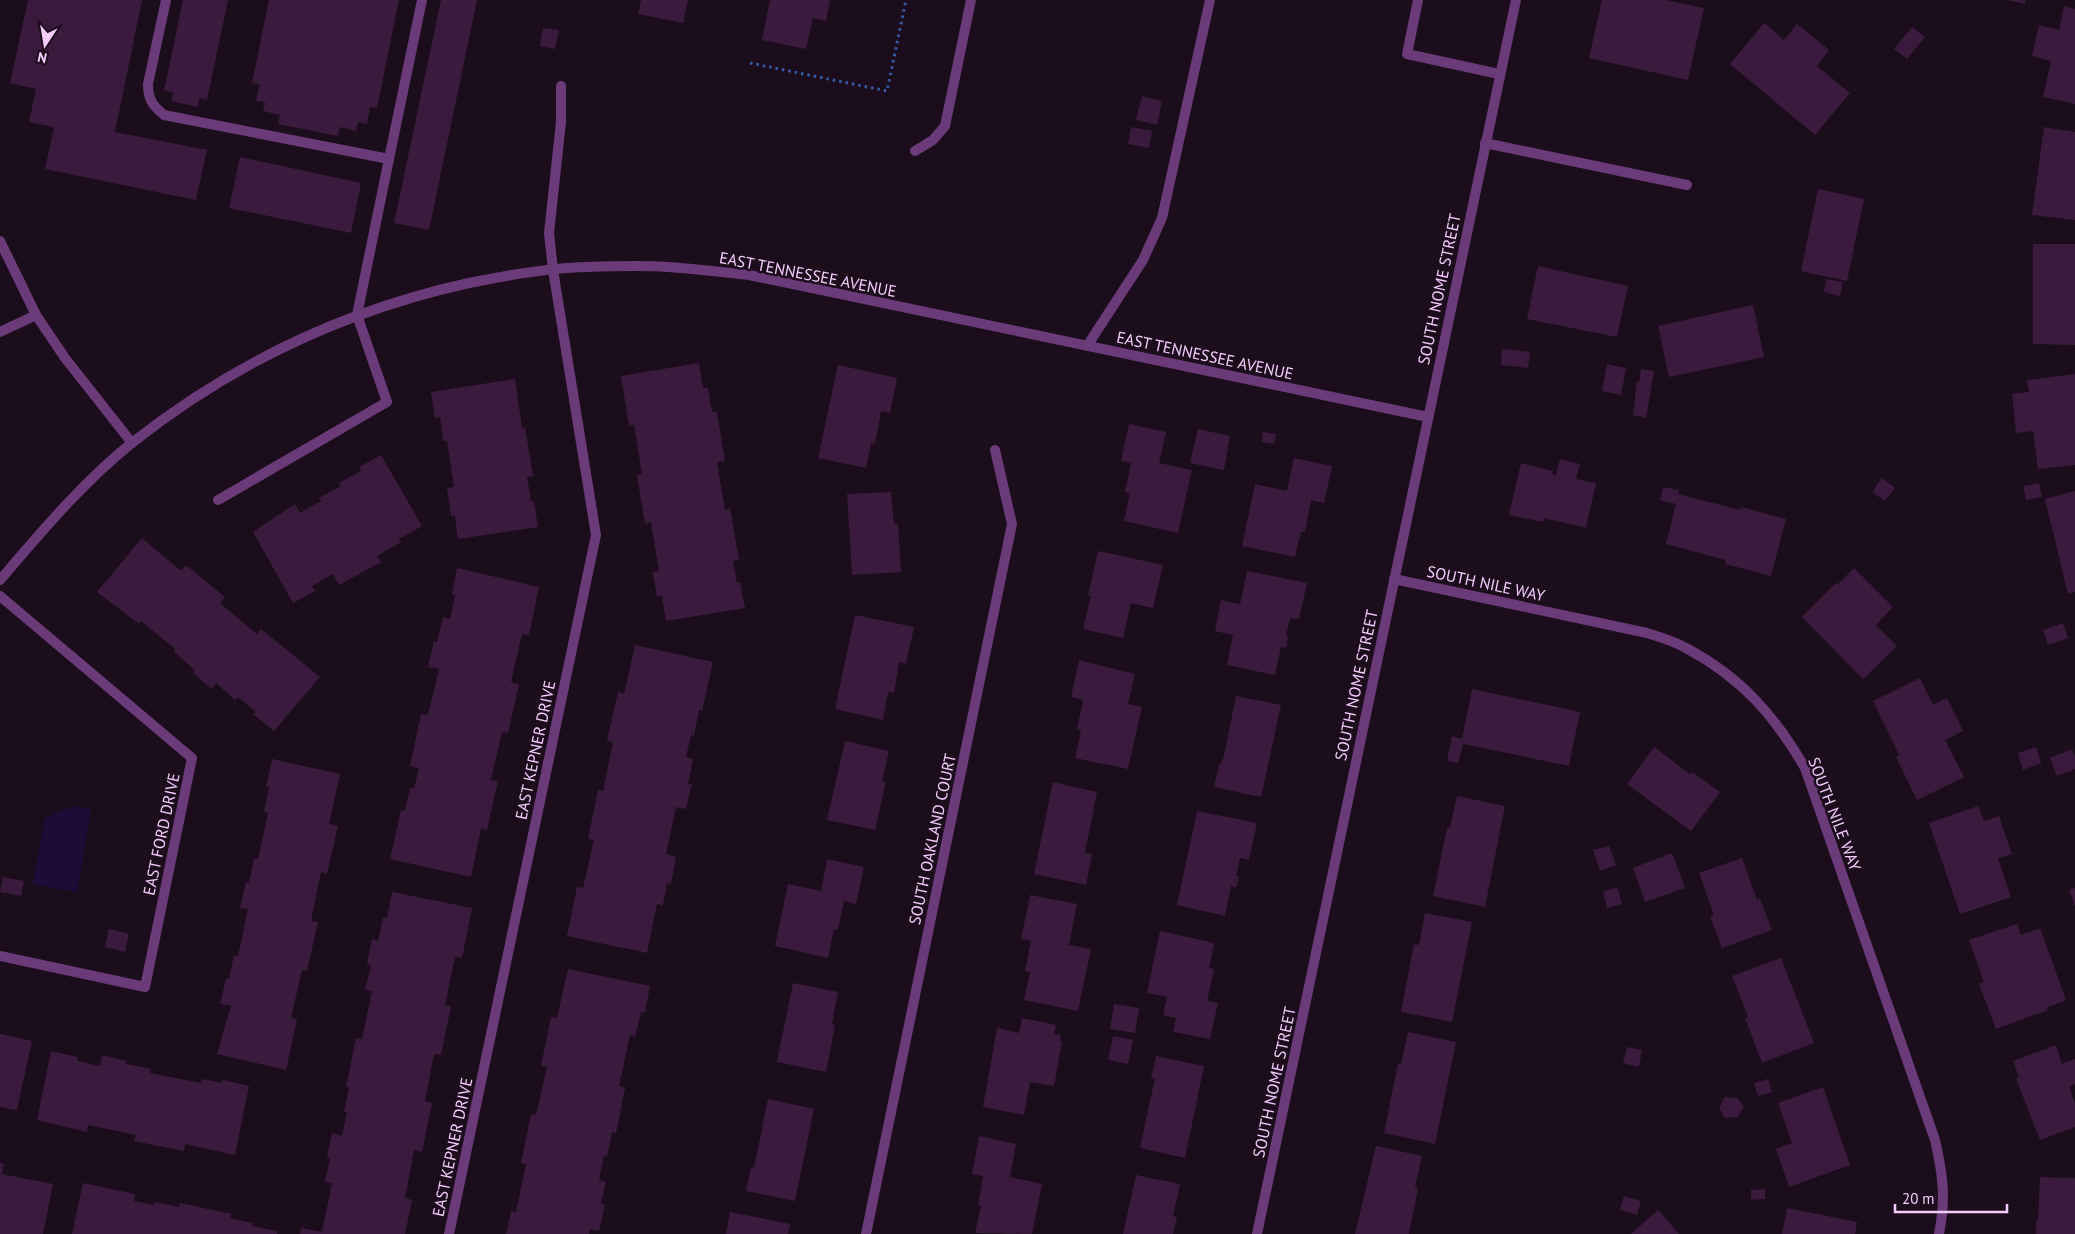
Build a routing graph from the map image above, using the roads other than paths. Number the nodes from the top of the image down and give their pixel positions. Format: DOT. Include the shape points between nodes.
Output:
graph roads {
  1 [pos="166,0"];
  2 [pos="422,0"];
  3 [pos="971,0"];
  4 [pos="1210,0"];
  5 [pos="1418,0"];
  6 [pos="1516,0"];
  7 [pos="1499,74"];
  8 [pos="561,86"];
  9 [pos="1485,143"];
  10 [pos="915,151"];
  11 [pos="389,159"];
  12 [pos="1688,185"];
  13 [pos="0,241"];
  14 [pos="553,270"];
  15 [pos="357,315"];
  16 [pos="36,316"];
  17 [pos="0,332"];
  18 [pos="1087,346"];
  19 [pos="1428,417"];
  20 [pos="132,443"];
  21 [pos="995,450"];
  22 [pos="218,500"];
  23 [pos="1394,579"];
  24 [pos="0,580"];
  25 [pos="0,596"];
  26 [pos="0,956"];
  27 [pos="449,1234"];
  28 [pos="866,1234"];
  29 [pos="1257,1234"];
  30 [pos="1939,1234"];
  1 -- 11 [label="street" via="148,84 152,105 164,115"];
  2 -- 11 [label="street"];
  3 -- 10 [label="street" via="945,126 933,140"];
  4 -- 18 [label="street" via="1162,218 1143,260"];
  5 -- 7 [label="street" via="1407,54"];
  6 -- 7 [label="street, SOUTH NOME STREET"];
  7 -- 9 [label="street, SOUTH NOME STREET"];
  8 -- 14 [label="street, EAST KEPNER DRIVE" via="561,122 550,233"];
  9 -- 12 [label="street"];
  9 -- 19 [label="street, SOUTH NOME STREET"];
  11 -- 15 [label="street"];
  13 -- 16 [label="street"];
  14 -- 15 [label="street, EAST TENNESSEE AVENUE" via="504,276 423,293"];
  14 -- 18 [label="street, EAST TENNESSEE AVENUE" via="667,267 749,275"];
  14 -- 27 [label="street, EAST KEPNER DRIVE" via="596,536"];
  15 -- 20 [label="street, EAST TENNESSEE AVENUE" via="270,352 200,393"];
  15 -- 22 [label="street" via="387,402"];
  16 -- 17 [label="street"];
  16 -- 20 [label="street"];
  18 -- 19 [label="street, EAST TENNESSEE AVENUE"];
  19 -- 23 [label="street, SOUTH NOME STREET"];
  20 -- 24 [label="street, EAST TENNESSEE AVENUE" via="71,498"];
  21 -- 28 [label="street, SOUTH OAKLAND COURT" via="1012,524"];
  23 -- 29 [label="street, SOUTH NOME STREET"];
  23 -- 30 [label="street, SOUTH NILE WAY" via="1647,633 1685,647 1750,693 1785,734 1805,768 1935,1140 1944,1177 1944,1212"];
  25 -- 26 [label="street, EAST FORD DRIVE" via="192,758 145,987"];
}
